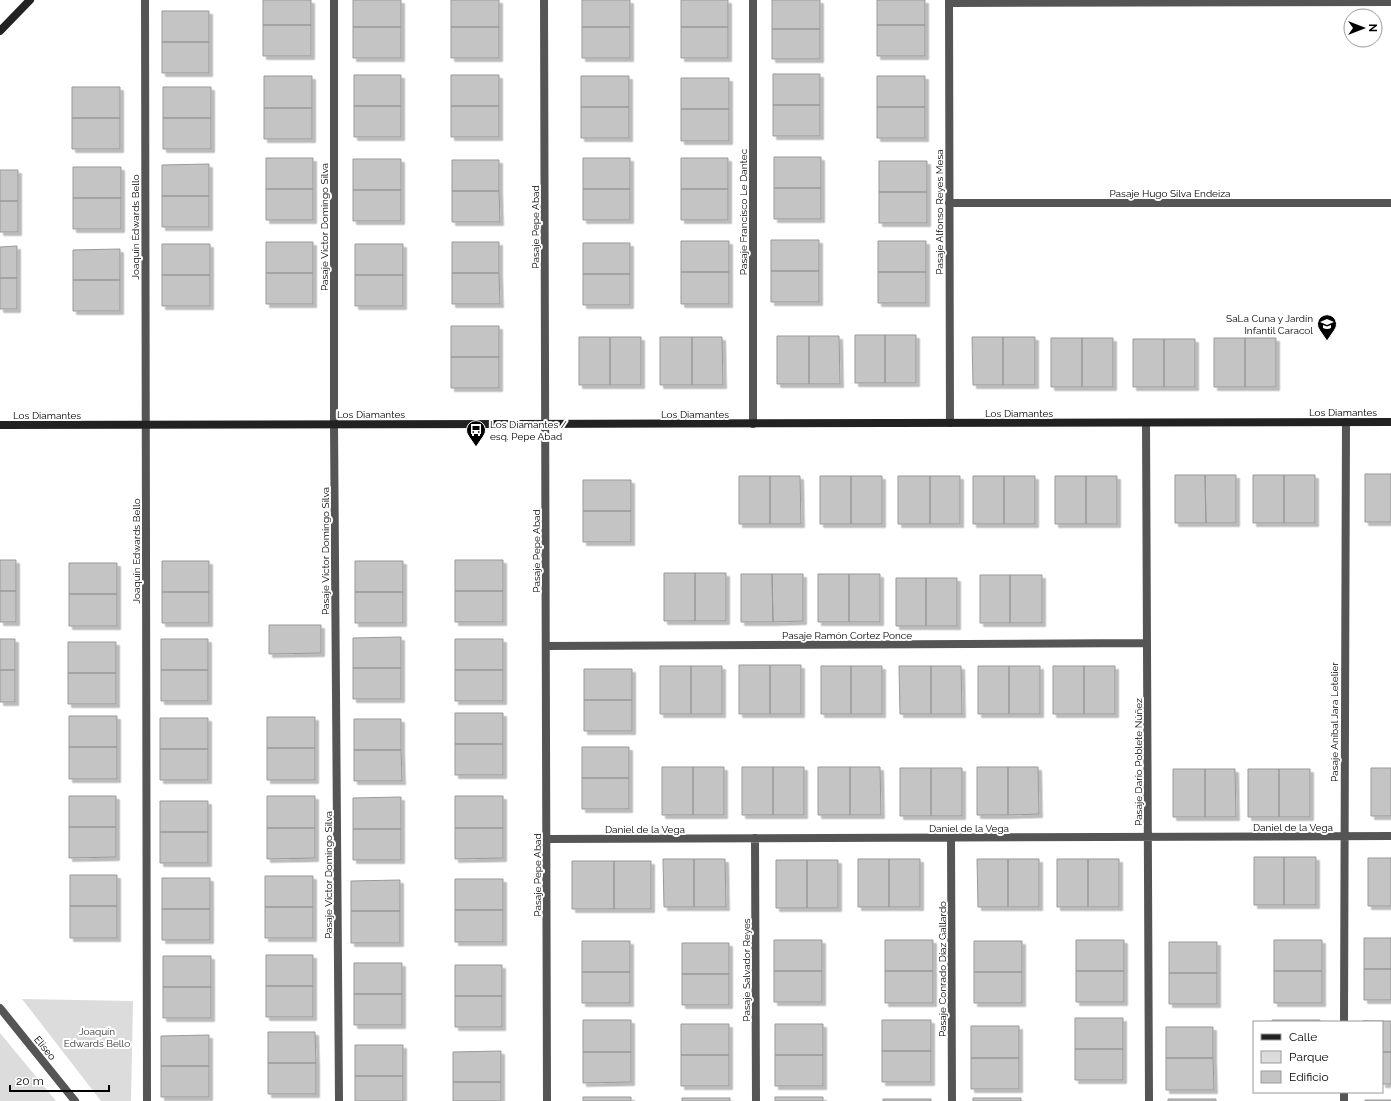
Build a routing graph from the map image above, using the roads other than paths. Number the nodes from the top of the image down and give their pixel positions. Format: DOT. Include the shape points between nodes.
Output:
graph roads {
  1 [pos="30,0"];
  2 [pos="145,0"];
  3 [pos="334,0"];
  4 [pos="544,0"];
  5 [pos="753,0"];
  6 [pos="949,1"];
  7 [pos="1391,2"];
  8 [pos="0,31"];
  9 [pos="949,203"];
  10 [pos="1391,203"];
  11 [pos="1346,422"];
  12 [pos="1391,422"];
  13 [pos="950,423"];
  14 [pos="1146,423"];
  15 [pos="334,424"];
  16 [pos="546,424"];
  17 [pos="753,424"];
  18 [pos="0,425"];
  19 [pos="146,425"];
  20 [pos="1147,643"];
  21 [pos="546,646"];
  22 [pos="1344,836"];
  23 [pos="1391,836"];
  24 [pos="1148,837"];
  25 [pos="755,838"];
  26 [pos="951,838"];
  27 [pos="547,839"];
  28 [pos="0,1008"];
  29 [pos="1344,1021"];
  30 [pos="74,1101"];
  31 [pos="147,1101"];
  32 [pos="339,1101"];
  33 [pos="547,1101"];
  34 [pos="756,1101"];
  35 [pos="952,1101"];
  36 [pos="1149,1101"];
  1 -- 8 [label="street"];
  2 -- 19 [label="street, Joaquín Edwards Bello"];
  3 -- 15 [label="street, Pasaje Víctor Domingo Silva"];
  4 -- 16 [label="street, Pasaje Pepe Abad"];
  5 -- 17 [label="street, Pasaje Francisco Le Dantec"];
  6 -- 7 [label="street"];
  6 -- 9 [label="street, Pasaje Alfonso Reyes Mesa"];
  9 -- 10 [label="street, Pasaje Hugo Silva Endeiza"];
  9 -- 13 [label="street, Pasaje Alfonso Reyes Mesa"];
  11 -- 12 [label="street, Los Diamantes"];
  11 -- 14 [label="street, Los Diamantes"];
  11 -- 22 [label="street, Pasaje Aníbal Jara Letelier"];
  13 -- 14 [label="street, Los Diamantes"];
  13 -- 17 [label="street, Los Diamantes"];
  14 -- 20 [label="street, Pasaje Dario Poblete Núñez"];
  15 -- 16 [label="street, Los Diamantes"];
  15 -- 19 [label="street, Los Diamantes"];
  15 -- 32 [label="street, Pasaje Víctor Domingo Silva"];
  16 -- 17 [label="street, Los Diamantes"];
  16 -- 21 [label="street, Pasaje Pepe Abad"];
  18 -- 19 [label="street, Los Diamantes"];
  19 -- 31 [label="street, Joaquín Edwards Bello"];
  20 -- 21 [label="street, Pasaje Ramón Cortez Ponce"];
  20 -- 24 [label="street, Pasaje Dario Poblete Núñez"];
  21 -- 27 [label="street, Pasaje Pepe Abad"];
  22 -- 23 [label="street, Daniel de la Vega"];
  22 -- 24 [label="street, Daniel de la Vega"];
  22 -- 29 [label="street, Pasaje Aníbal Jara Letelier"];
  24 -- 26 [label="street, Daniel de la Vega"];
  24 -- 36 [label="street, Pasaje Dario Poblete Núñez"];
  25 -- 26 [label="street, Daniel de la Vega"];
  25 -- 27 [label="street, Daniel de la Vega"];
  25 -- 34 [label="street, Pasaje Salvador Reyes"];
  26 -- 35 [label="street, Pasaje Conrado Díaz Gallardo"];
  27 -- 33 [label="street, Pasaje Pepe Abad"];
  28 -- 30 [label="street, Eliseo"];
}
